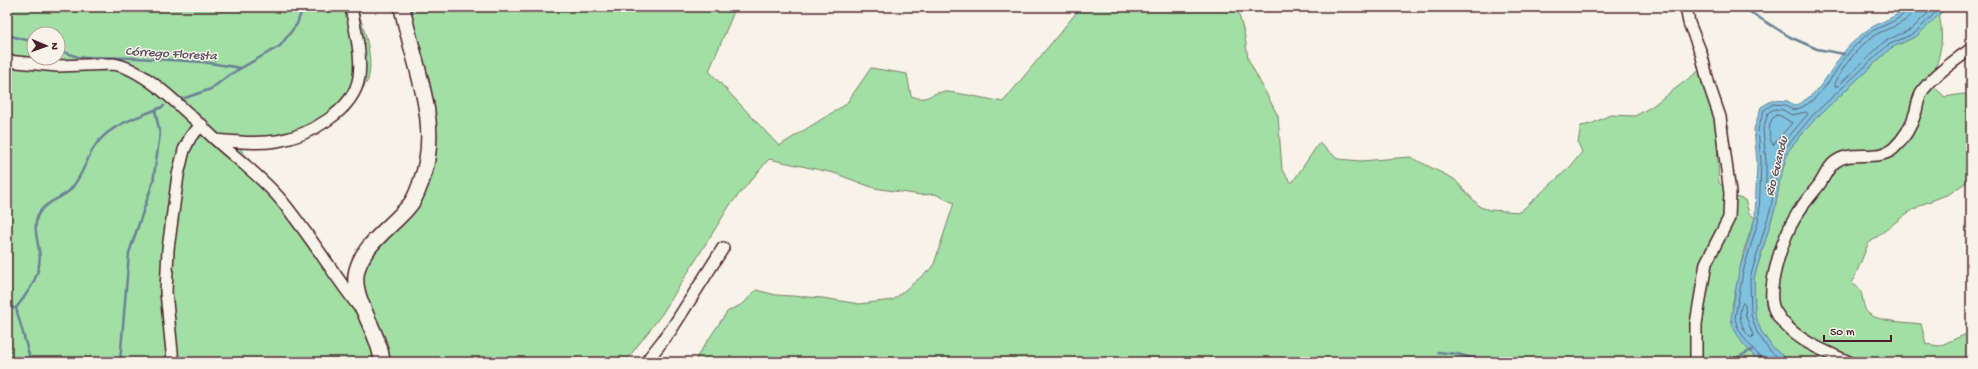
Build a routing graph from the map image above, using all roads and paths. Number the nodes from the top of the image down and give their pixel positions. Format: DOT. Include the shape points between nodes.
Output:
graph roads {
  1 [pos="351,7"];
  2 [pos="402,7"];
  3 [pos="1686,7"];
  4 [pos="1971,49"];
  5 [pos="7,61"];
  6 [pos="202,125"];
  7 [pos="216,140"];
  8 [pos="723,248"];
  9 [pos="369,319"];
  10 [pos="173,362"];
  11 [pos="382,362"];
  12 [pos="646,362"];
  13 [pos="1696,362"];
  14 [pos="1849,362"];
  1 -- 7 [label="street" via="360,70 355,91 341,110 318,127 286,139 252,142"];
  2 -- 9 [label="main road" via="429,117 429,156 419,190 410,205 372,244 358,266 358,292"];
  3 -- 13 [label="street" via="1720,117 1730,193 1728,218 1706,263 1696,324"];
  4 -- 14 [label="street" via="1937,76 1922,93 1913,120 1901,141 1884,154 1848,157 1833,164 1791,226 1776,267 1772,287 1775,312 1798,336 1823,351"];
  5 -- 6 [label="street" via="57,66 122,65 146,78"];
  6 -- 7 [label="street"];
  6 -- 10 [label="street" via="191,136 184,150 178,174 168,249 166,292"];
  7 -- 9 [label="street" via="280,198 312,238"];
  8 -- 12 [label="street" via="675,324"];
  9 -- 11 [label="main road" via="378,341"];
}
